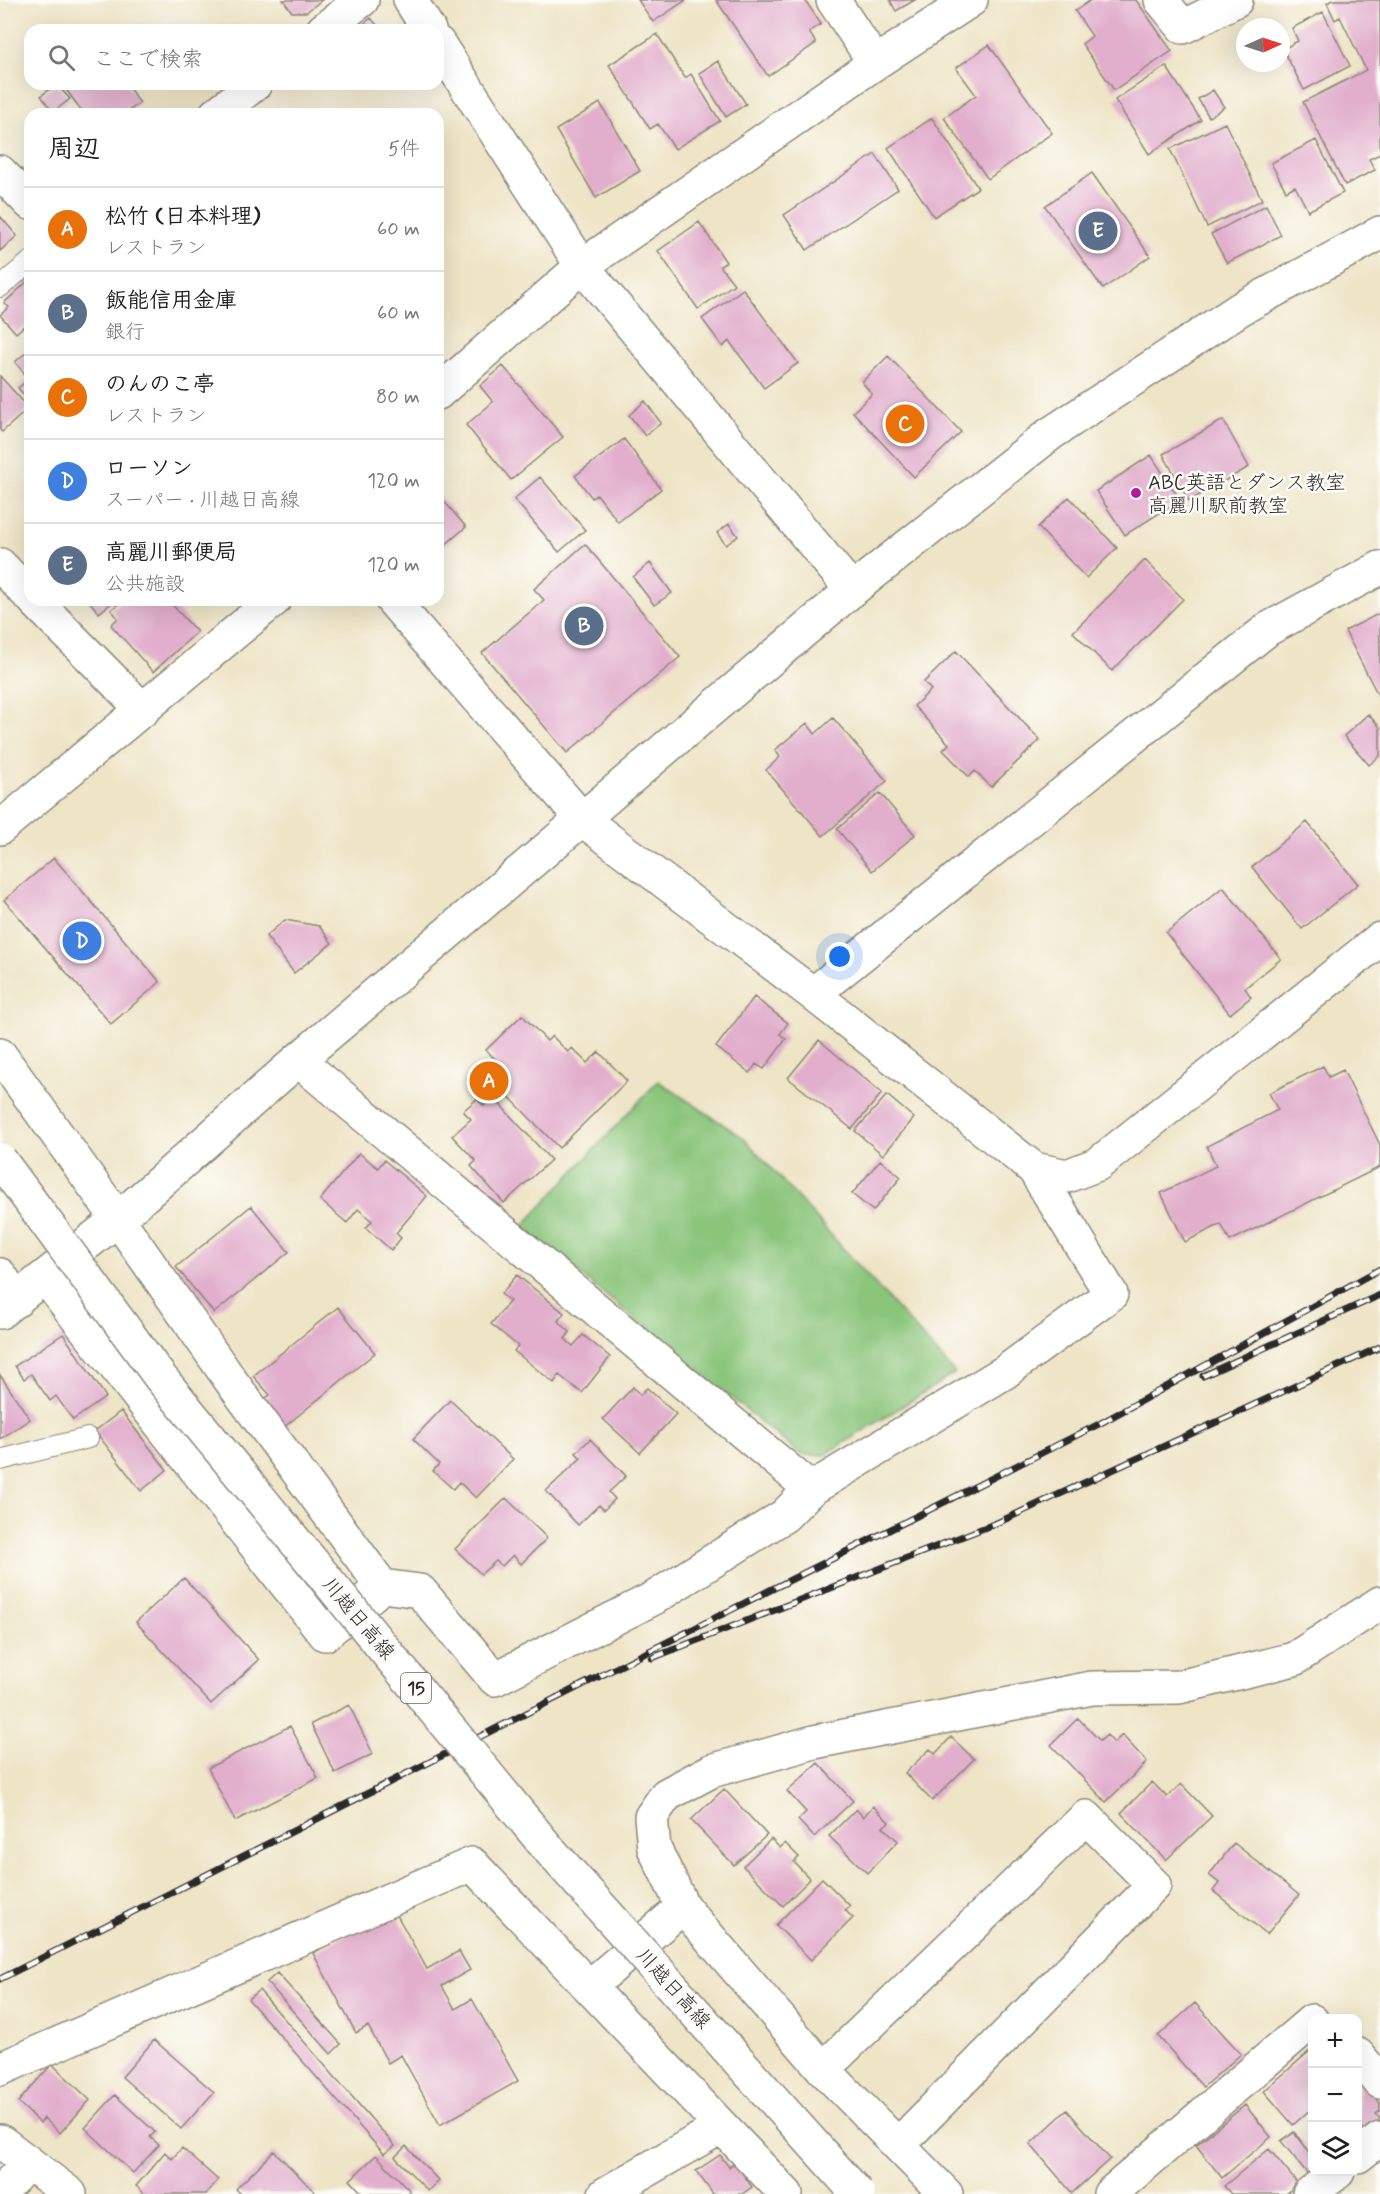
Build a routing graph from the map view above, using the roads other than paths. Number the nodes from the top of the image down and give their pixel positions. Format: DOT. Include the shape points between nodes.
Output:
graph roads {
  1 [pos="362,0"];
  2 [pos="410,0"];
  3 [pos="833,0"];
  4 [pos="971,0"];
  5 [pos="1161,0"];
  6 [pos="1236,0"];
  7 [pos="331,24"];
  8 [pos="425,24"];
  9 [pos="444,52"];
  10 [pos="874,63"];
  11 [pos="247,90"];
  12 [pos="224,108"];
  13 [pos="0,172"];
  14 [pos="24,197"];
  15 [pos="1380,233"];
  16 [pos="582,266"];
  17 [pos="24,267"];
  18 [pos="0,287"];
  19 [pos="444,388"];
  20 [pos="0,565"];
  21 [pos="1380,568"];
  22 [pos="24,590"];
  23 [pos="852,590"];
  24 [pos="40,606"];
  25 [pos="267,606"];
  26 [pos="397,606"];
  27 [pos="143,710"];
  28 [pos="583,820"];
  29 [pos="0,828"];
  30 [pos="1380,939"];
  31 [pos="813,994"];
  32 [pos="0,1055"];
  33 [pos="298,1060"];
  34 [pos="0,1160"];
  35 [pos="1034,1169"];
  36 [pos="118,1219"];
  37 [pos="45,1277"];
  38 [pos="6,1296"];
  39 [pos="88,1438"];
  40 [pos="0,1460"];
  41 [pos="811,1489"];
  42 [pos="382,1586"];
  43 [pos="1380,1603"];
  44 [pos="683,1907"];
  45 [pos="590,1986"];
  46 [pos="1308,2025"];
  47 [pos="1362,2060"];
  48 [pos="0,2069"];
  49 [pos="823,2069"];
  50 [pos="1380,2082"];
  51 [pos="721,2127"];
  52 [pos="1380,2139"];
  53 [pos="0,2141"];
  54 [pos="898,2145"];
  55 [pos="1362,2153"];
  56 [pos="28,2163"];
  57 [pos="1333,2176"];
  58 [pos="0,2193"];
  59 [pos="70,2194"];
  60 [pos="605,2194"];
  61 [pos="786,2194"];
  62 [pos="858,2194"];
  63 [pos="946,2194"];
  64 [pos="1110,2194"];
  65 [pos="1309,2194"];
  1 -- 7 [label="street"];
  2 -- 8 [label="street"];
  3 -- 10 [label="street"];
  4 -- 10 [label="street"];
  5 -- 6 [label="street" via="1183,27"];
  9 -- 16 [label="street"];
  10 -- 16 [label="street"];
  11 -- 12 [label="street"];
  13 -- 14 [label="street"];
  15 -- 23 [label="street" via="1240,309 1050,434"];
  16 -- 19 [label="street"];
  16 -- 23 [label="street"];
  17 -- 18 [label="lane"];
  20 -- 22 [label="street"];
  21 -- 31 [label="street" via="1268,629"];
  23 -- 28 [label="street"];
  24 -- 27 [label="street"];
  25 -- 27 [label="street"];
  26 -- 28 [label="street"];
  27 -- 29 [label="street"];
  28 -- 31 [label="street"];
  28 -- 33 [label="street"];
  30 -- 35 [label="street" via="1098,1164 1067,1176"];
  31 -- 35 [label="street"];
  32 -- 36 [label="street"];
  33 -- 36 [label="street"];
  33 -- 41 [label="street"];
  34 -- 62 [label="street, 川越日高線 / 15, bridge" via="160,1377 546,1846"];
  35 -- 41 [label="street" via="1111,1294 1005,1372"];
  36 -- 37 [label="street"];
  36 -- 42 [label="street"];
  37 -- 38 [label="street"];
  37 -- 42 [label="street" via="325,1634"];
  39 -- 40 [label="lane"];
  41 -- 42 [label="street" via="784,1516 654,1598 495,1679 420,1591"];
  43 -- 44 [label="street" via="1294,1659 1179,1687 1092,1688 959,1712 814,1742 711,1771 666,1795 651,1817 654,1848"];
  44 -- 45 [label="street"];
  44 -- 49 [label="street"];
  45 -- 48 [label="street" via="472,1864"];
  45 -- 51 [label="street"];
  46 -- 64 [label="street"];
  47 -- 50 [label="street"];
  49 -- 54 [label="street"];
  49 -- 54 [label="street" via="1086,1817 1154,1885"];
  51 -- 60 [label="street"];
  51 -- 61 [label="street"];
  52 -- 55 [label="street"];
  53 -- 56 [label="street"];
  54 -- 63 [label="street"];
  56 -- 58 [label="street"];
  56 -- 59 [label="street"];
  57 -- 65 [label="street"];
}
